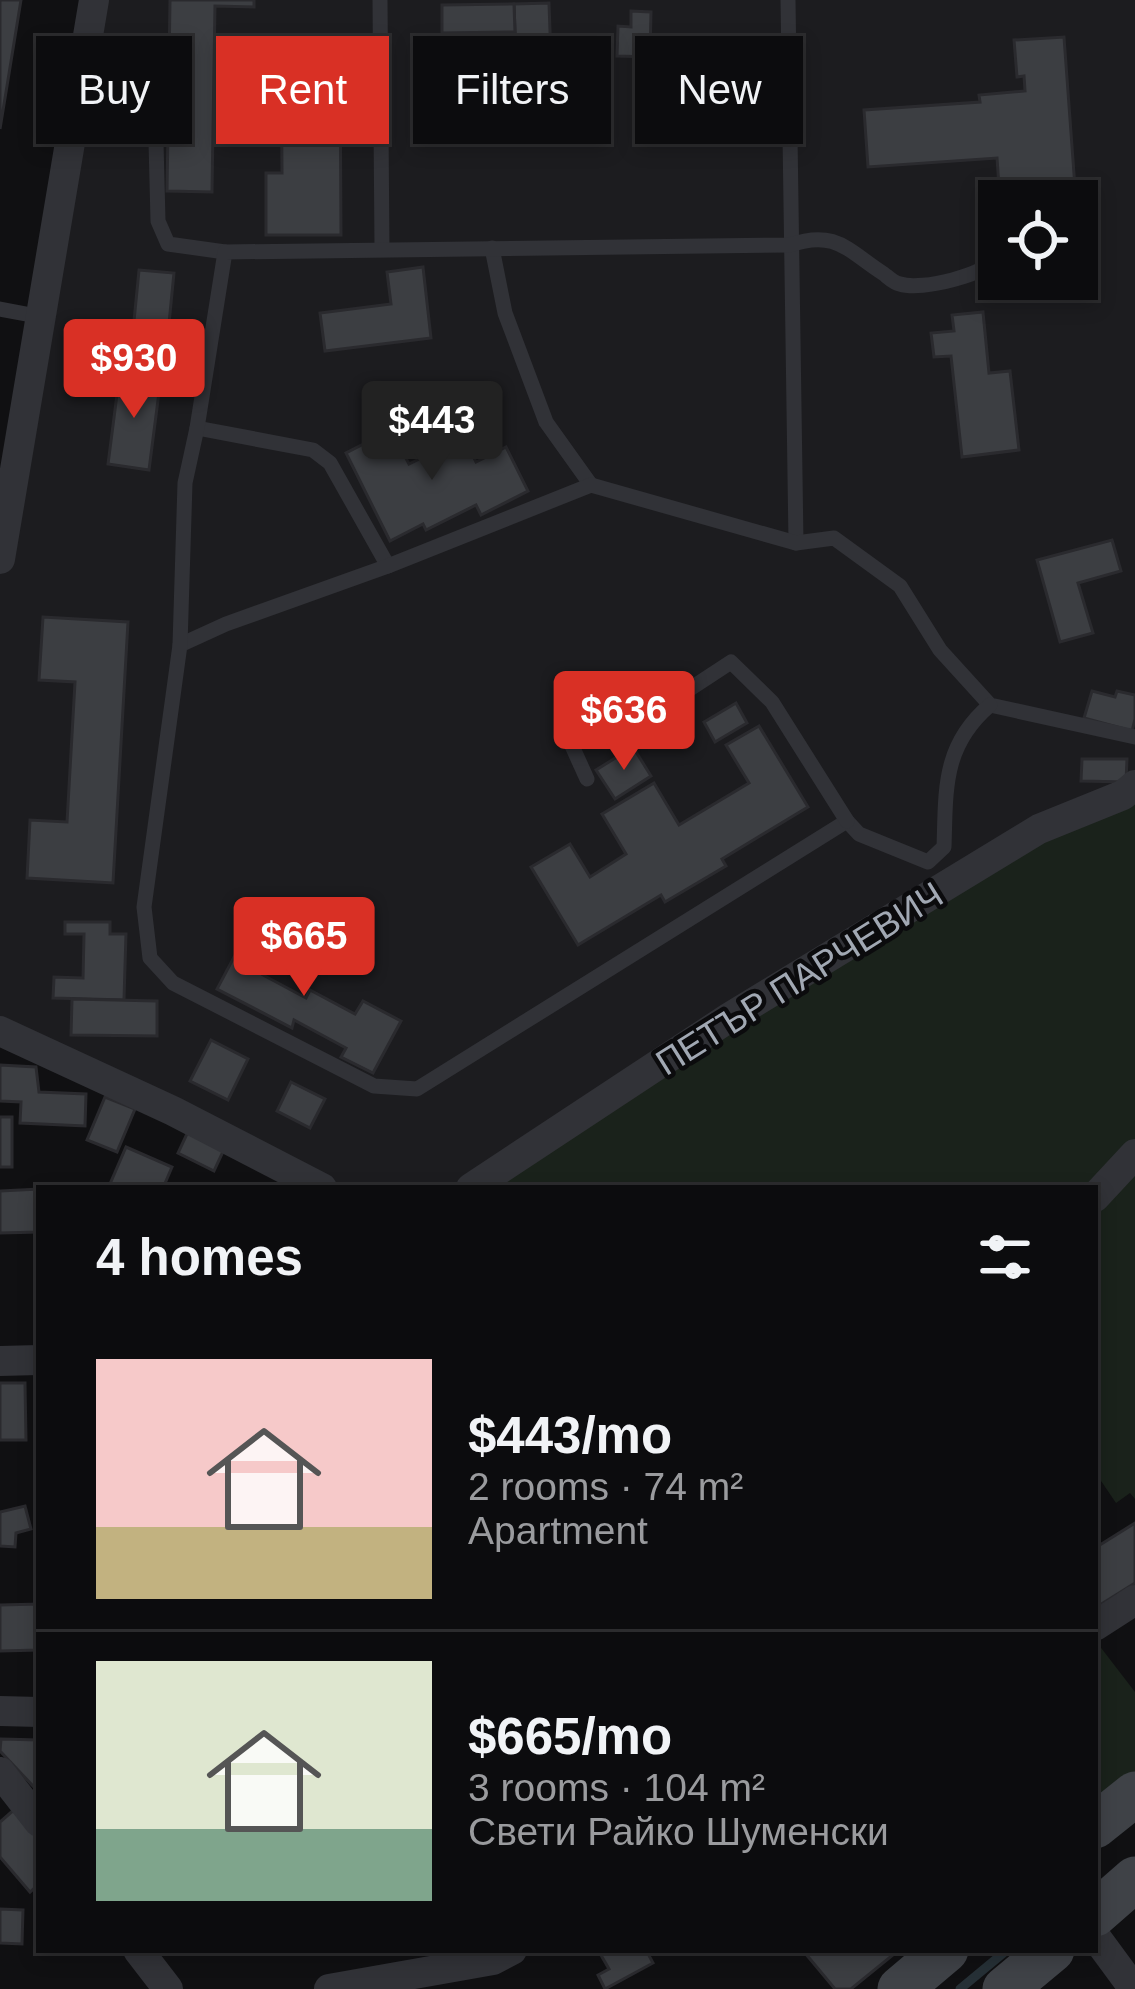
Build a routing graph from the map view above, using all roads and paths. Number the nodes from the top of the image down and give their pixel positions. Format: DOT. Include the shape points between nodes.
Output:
graph roads {
  1 [pos="94,0"];
  2 [pos="380,0"];
  3 [pos="788,0"];
  4 [pos="156,144"];
  5 [pos="790,245"];
  6 [pos="492,248"];
  7 [pos="382,249"];
  8 [pos="225,252"];
  9 [pos="978,272"];
  10 [pos="0,309"];
  11 [pos="42,317"];
  12 [pos="197,428"];
  13 [pos="591,485"];
  14 [pos="796,543"];
  15 [pos="0,559"];
  16 [pos="388,566"];
  17 [pos="180,645"];
  18 [pos="990,705"];
  19 [pos="1135,737"];
  20 [pos="587,779"];
  21 [pos="1135,785"];
  22 [pos="847,821"];
  23 [pos="0,1031"];
  24 [pos="1135,1154"];
  25 [pos="316,1185"];
  26 [pos="476,1185"];
  27 [pos="1098,1194"];
  28 [pos="36,1360"];
  29 [pos="0,1361"];
  30 [pos="1135,1600"];
  31 [pos="1098,1624"];
  32 [pos="0,1711"];
  33 [pos="36,1712"];
  34 [pos="0,1772"];
  35 [pos="1135,1794"];
  36 [pos="36,1818"];
  37 [pos="1098,1824"];
  38 [pos="1135,1880"];
  39 [pos="1098,1911"];
  40 [pos="1098,1940"];
  41 [pos="140,1953"];
  42 [pos="506,1953"];
  43 [pos="942,1953"];
  44 [pos="1048,1953"];
  45 [pos="168,1989"];
  46 [pos="329,1989"];
  47 [pos="900,1989"];
  48 [pos="1005,1989"];
  49 [pos="1134,1989"];
  1 -- 11 [label="street"];
  2 -- 7 [label="lane"];
  3 -- 5 [label="lane"];
  4 -- 8 [label="lane" via="158,221 168,244"];
  5 -- 6 [label="lane"];
  5 -- 9 [label="lane" via="841,242 902,285"];
  5 -- 14 [label="lane"];
  6 -- 7 [label="lane"];
  6 -- 13 [label="lane" via="505,313 546,422"];
  7 -- 8 [label="lane"];
  8 -- 12 [label="lane"];
  10 -- 11 [label="lane"];
  11 -- 15 [label="street"];
  12 -- 16 [label="lane" via="313,450 330,464"];
  12 -- 17 [label="lane" via="185,483"];
  13 -- 14 [label="lane"];
  13 -- 16 [label="lane"];
  14 -- 18 [label="lane" via="834,538 900,586 940,650"];
  16 -- 17 [label="lane"];
  17 -- 22 [label="lane" via="144,907 150,958 172,983 374,1086 417,1088"];
  18 -- 19 [label="lane"];
  18 -- 22 [label="lane" via="970,722 946,772 944,847 928,862 859,834"];
  20 -- 22 [label="lane" via="568,737 633,702 670,702 731,662 772,702"];
  21 -- 26 [label="street, ПЕТЪР ПАРЧЕВИЧ" via="1039,829 730,1017"];
  23 -- 25 [label="street"];
  24 -- 27 [label="street"];
  28 -- 29 [label="street"];
  30 -- 31 [label="street"];
  32 -- 33 [label="street"];
  34 -- 36 [label="street"];
  35 -- 37 [label="main road"];
  38 -- 39 [label="main road"];
  40 -- 49 [label="street"];
  41 -- 45 [label="street"];
  42 -- 46 [label="street"];
  43 -- 47 [label="main road"];
  44 -- 48 [label="main road"];
}
